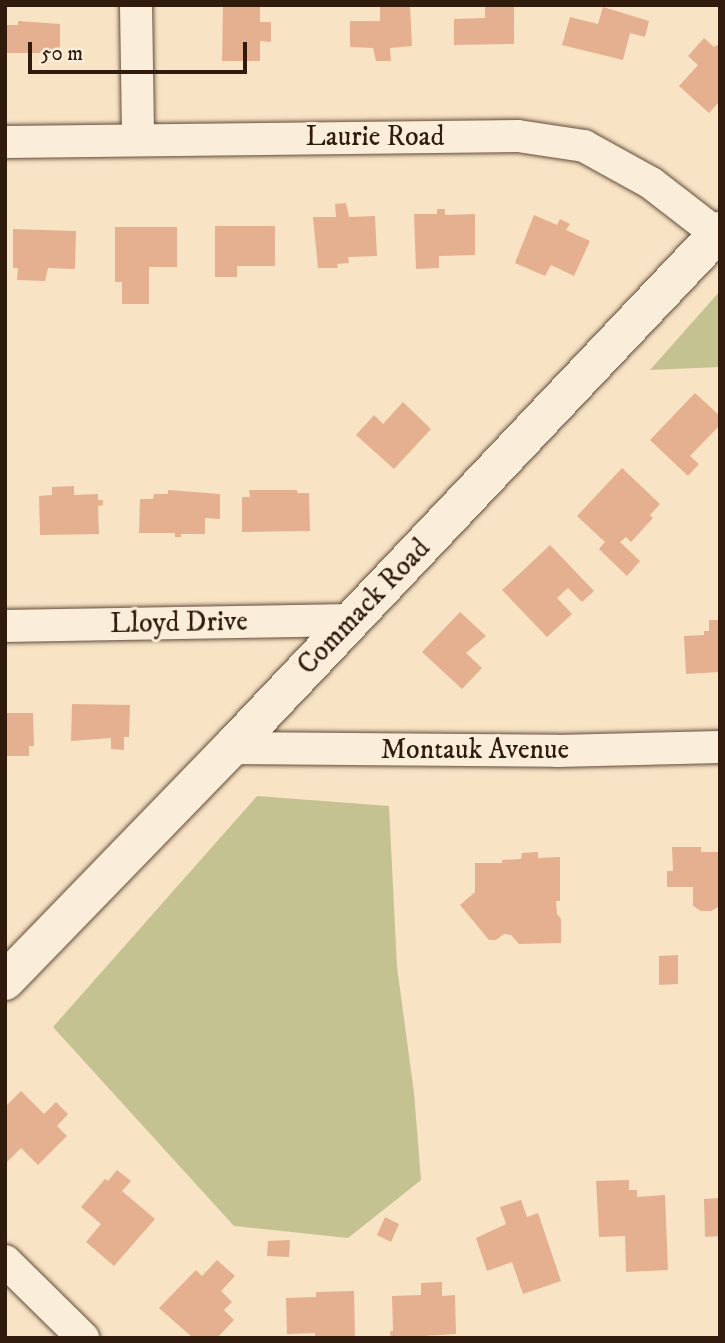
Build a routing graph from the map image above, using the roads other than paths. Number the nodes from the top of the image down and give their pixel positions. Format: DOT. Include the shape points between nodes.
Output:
graph roads {
  1 [pos="136,5"];
  2 [pos="138,138"];
  3 [pos="5,142"];
  4 [pos="718,232"];
  5 [pos="352,620"];
  6 [pos="5,626"];
  7 [pos="720,747"];
  8 [pos="231,748"];
  9 [pos="5,981"];
  10 [pos="5,1261"];
  11 [pos="83,1338"];
  1 -- 2 [label="street"];
  2 -- 3 [label="street, Laurie Road"];
  2 -- 4 [label="street, Laurie Road" via="518,136 584,146 651,183"];
  4 -- 5 [label="street, Commack Road"];
  5 -- 6 [label="street, Lloyd Drive"];
  5 -- 8 [label="street, Commack Road"];
  7 -- 8 [label="street, Montauk Avenue" via="557,751"];
  8 -- 9 [label="street, Commack Road"];
  10 -- 11 [label="street"];
}
